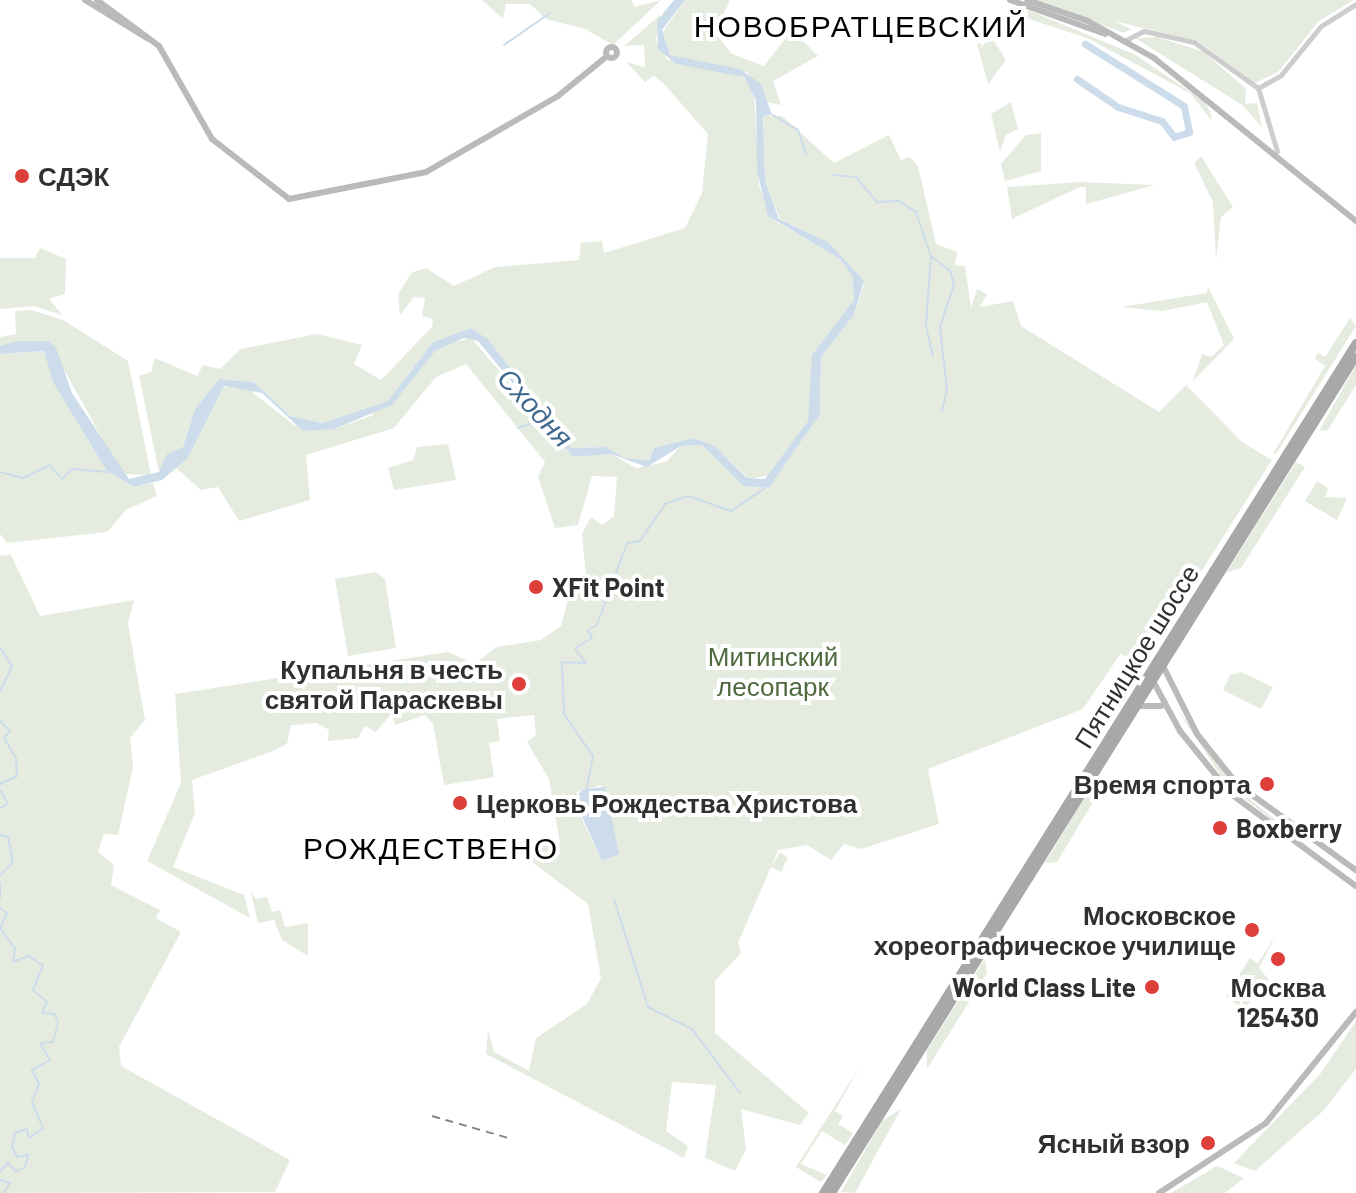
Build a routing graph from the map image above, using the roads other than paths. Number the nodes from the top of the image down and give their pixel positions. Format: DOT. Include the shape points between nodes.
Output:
graph roads {
  1 [pos="85,0"];
  2 [pos="97,0"];
  3 [pos="1010,0"];
  4 [pos="1027,0"];
  5 [pos="1356,4"];
  6 [pos="1124,41"];
  7 [pos="159,46"];
  8 [pos="606,57"];
  9 [pos="1258,88"];
  10 [pos="1277,151"];
  11 [pos="1356,221"];
  12 [pos="1356,343"];
  13 [pos="1356,357"];
  14 [pos="1163,666"];
  15 [pos="1148,682"];
  16 [pos="1172,695"];
  17 [pos="1137,707"];
  18 [pos="1164,708"];
  19 [pos="1356,870"];
  20 [pos="1356,886"];
  21 [pos="1356,1012"];
  22 [pos="823,1193"];
  23 [pos="832,1193"];
  24 [pos="1159,1193"];
  1 -- 7 [label="main road"];
  2 -- 7 [label="main road"];
  3 -- 6 [label="main road"];
  4 -- 6 [label="main road"];
  5 -- 9 [label="street" via="1321,26 1281,75"];
  6 -- 9 [label="street" via="1144,31 1194,42"];
  6 -- 10 [label="main road"];
  7 -- 8 [label="main road" via="206,133 248,161 274,194 289,199 426,172 558,96"];
  9 -- 10 [label="street"];
  10 -- 11 [label="main road"];
  12 -- 15 [label="main road, Пятницкое шоссе" via="1151,669"];
  13 -- 14 [label="main road, Пятницкое шоссе"];
  14 -- 15 [label="main road, Пятницкое шоссе"];
  14 -- 16 [label="main road"];
  15 -- 16 [label="main road"];
  15 -- 17 [label="main road, Пятницкое шоссе"];
  15 -- 18 [label="main road"];
  15 -- 22 [label="main road, Пятницкое шоссе"];
  16 -- 19 [label="main road" via="1244,790"];
  17 -- 18 [label="main road" via="1149,701"];
  17 -- 23 [label="main road, Пятницкое шоссе"];
  18 -- 20 [label="main road" via="1240,803"];
  21 -- 24 [label="main road" via="1266,1123"];
}
